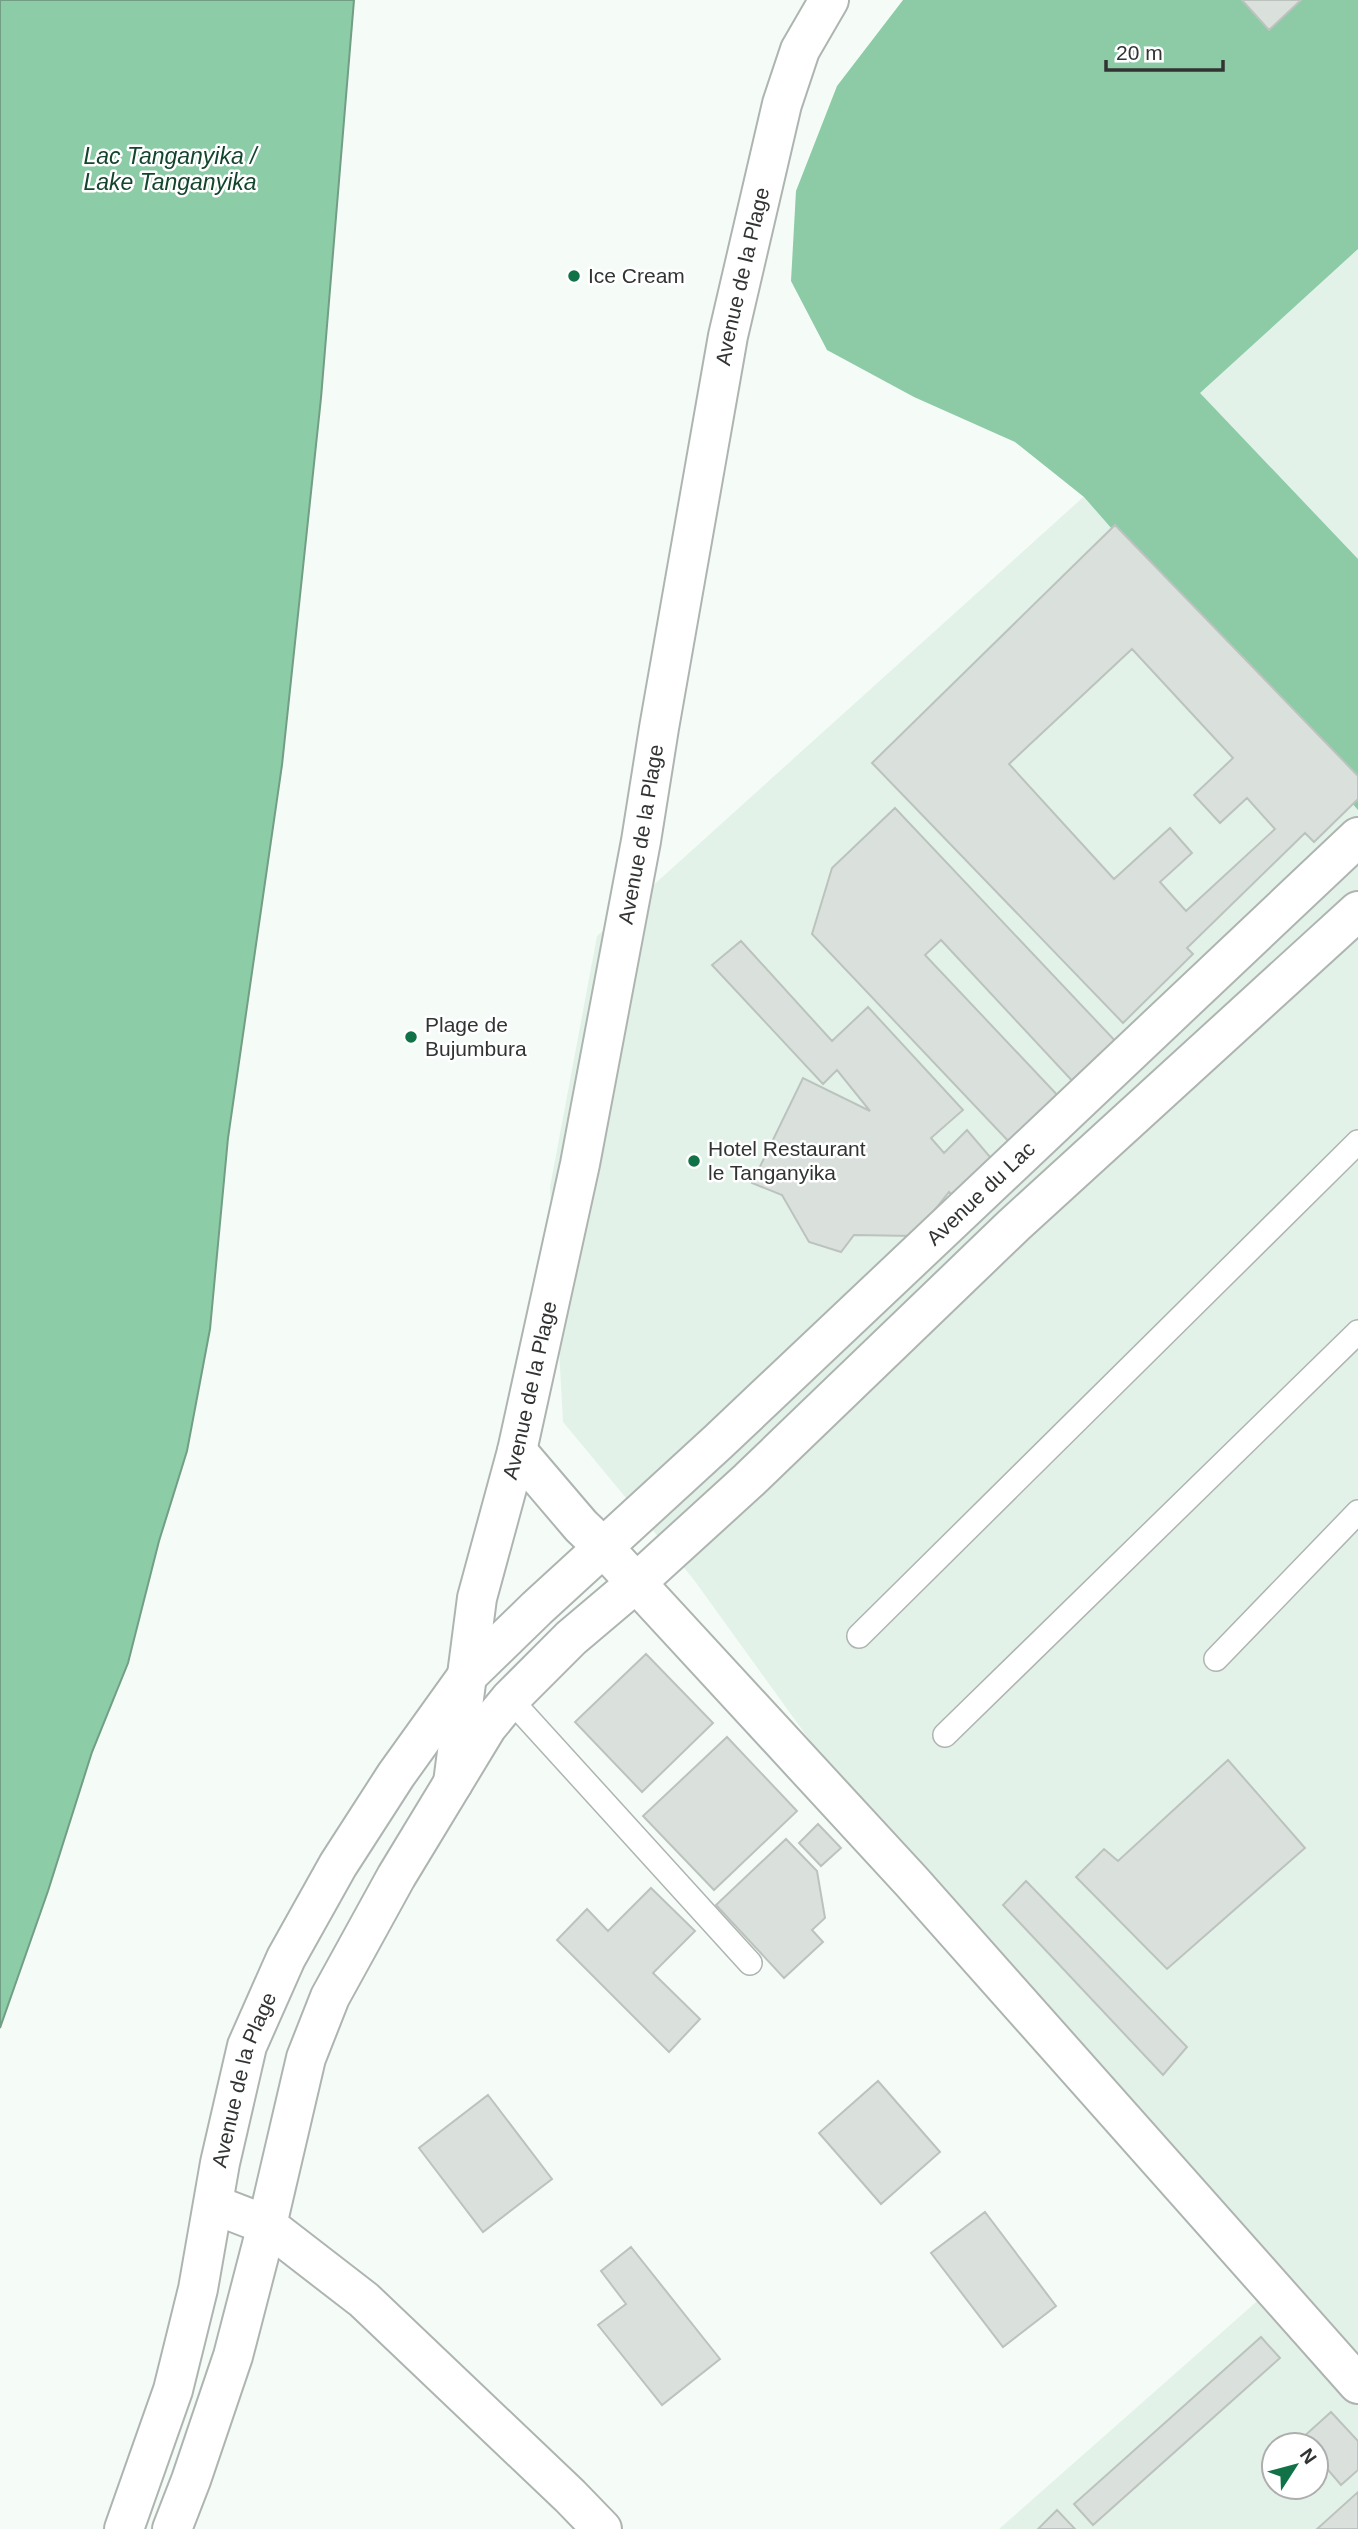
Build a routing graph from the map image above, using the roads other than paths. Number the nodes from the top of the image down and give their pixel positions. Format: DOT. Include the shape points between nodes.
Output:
graph roads {
  1 [pos="829,0"];
  2 [pos="1358,837"];
  3 [pos="1358,911"];
  4 [pos="1358,1142"];
  5 [pos="1358,1332"];
  6 [pos="517,1451"];
  7 [pos="1358,1512"];
  8 [pos="604,1548"];
  9 [pos="636,1583"];
  10 [pos="859,1636"];
  11 [pos="1216,1659"];
  12 [pos="467,1676"];
  13 [pos="510,1699"];
  14 [pos="945,1735"];
  15 [pos="453,1783"];
  16 [pos="750,1963"];
  17 [pos="215,2205"];
  18 [pos="267,2225"];
  19 [pos="1358,2384"];
  20 [pos="124,2529"];
  21 [pos="172,2529"];
  22 [pos="602,2529"];
  1 -- 6 [label="main road, Avenue de la Plage" via="800,50 782,104 728,336 604,1039"];
  2 -- 8 [label="main road, Avenue du Lac"];
  3 -- 9 [label="main road" via="1014,1225"];
  4 -- 10 [label="lane"];
  5 -- 14 [label="lane"];
  6 -- 8 [label="main road"];
  6 -- 12 [label="main road, Avenue de la Plage" via="478,1598"];
  7 -- 11 [label="lane"];
  8 -- 9 [label="main road"];
  8 -- 12 [label="main road, Avenue de la Plage"];
  9 -- 13 [label="main road, Avenue de la Plage" via="571,1638"];
  9 -- 19 [label="main road" via="912,1882"];
  12 -- 15 [label="main road, Avenue de la Plage"];
  12 -- 17 [label="main road, Avenue de la Plage" via="338,1865 286,1958 247,2046"];
  13 -- 15 [label="main road, Avenue de la Plage"];
  13 -- 16 [label="lane"];
  15 -- 18 [label="main road, Avenue de la Plage" via="330,1997 306,2058"];
  17 -- 18 [label="main road"];
  17 -- 20 [label="main road, Avenue de la Plage" via="173,2390"];
  18 -- 21 [label="main road, Avenue de la Plage" via="233,2356"];
  18 -- 22 [label="main road" via="364,2300"];
}
